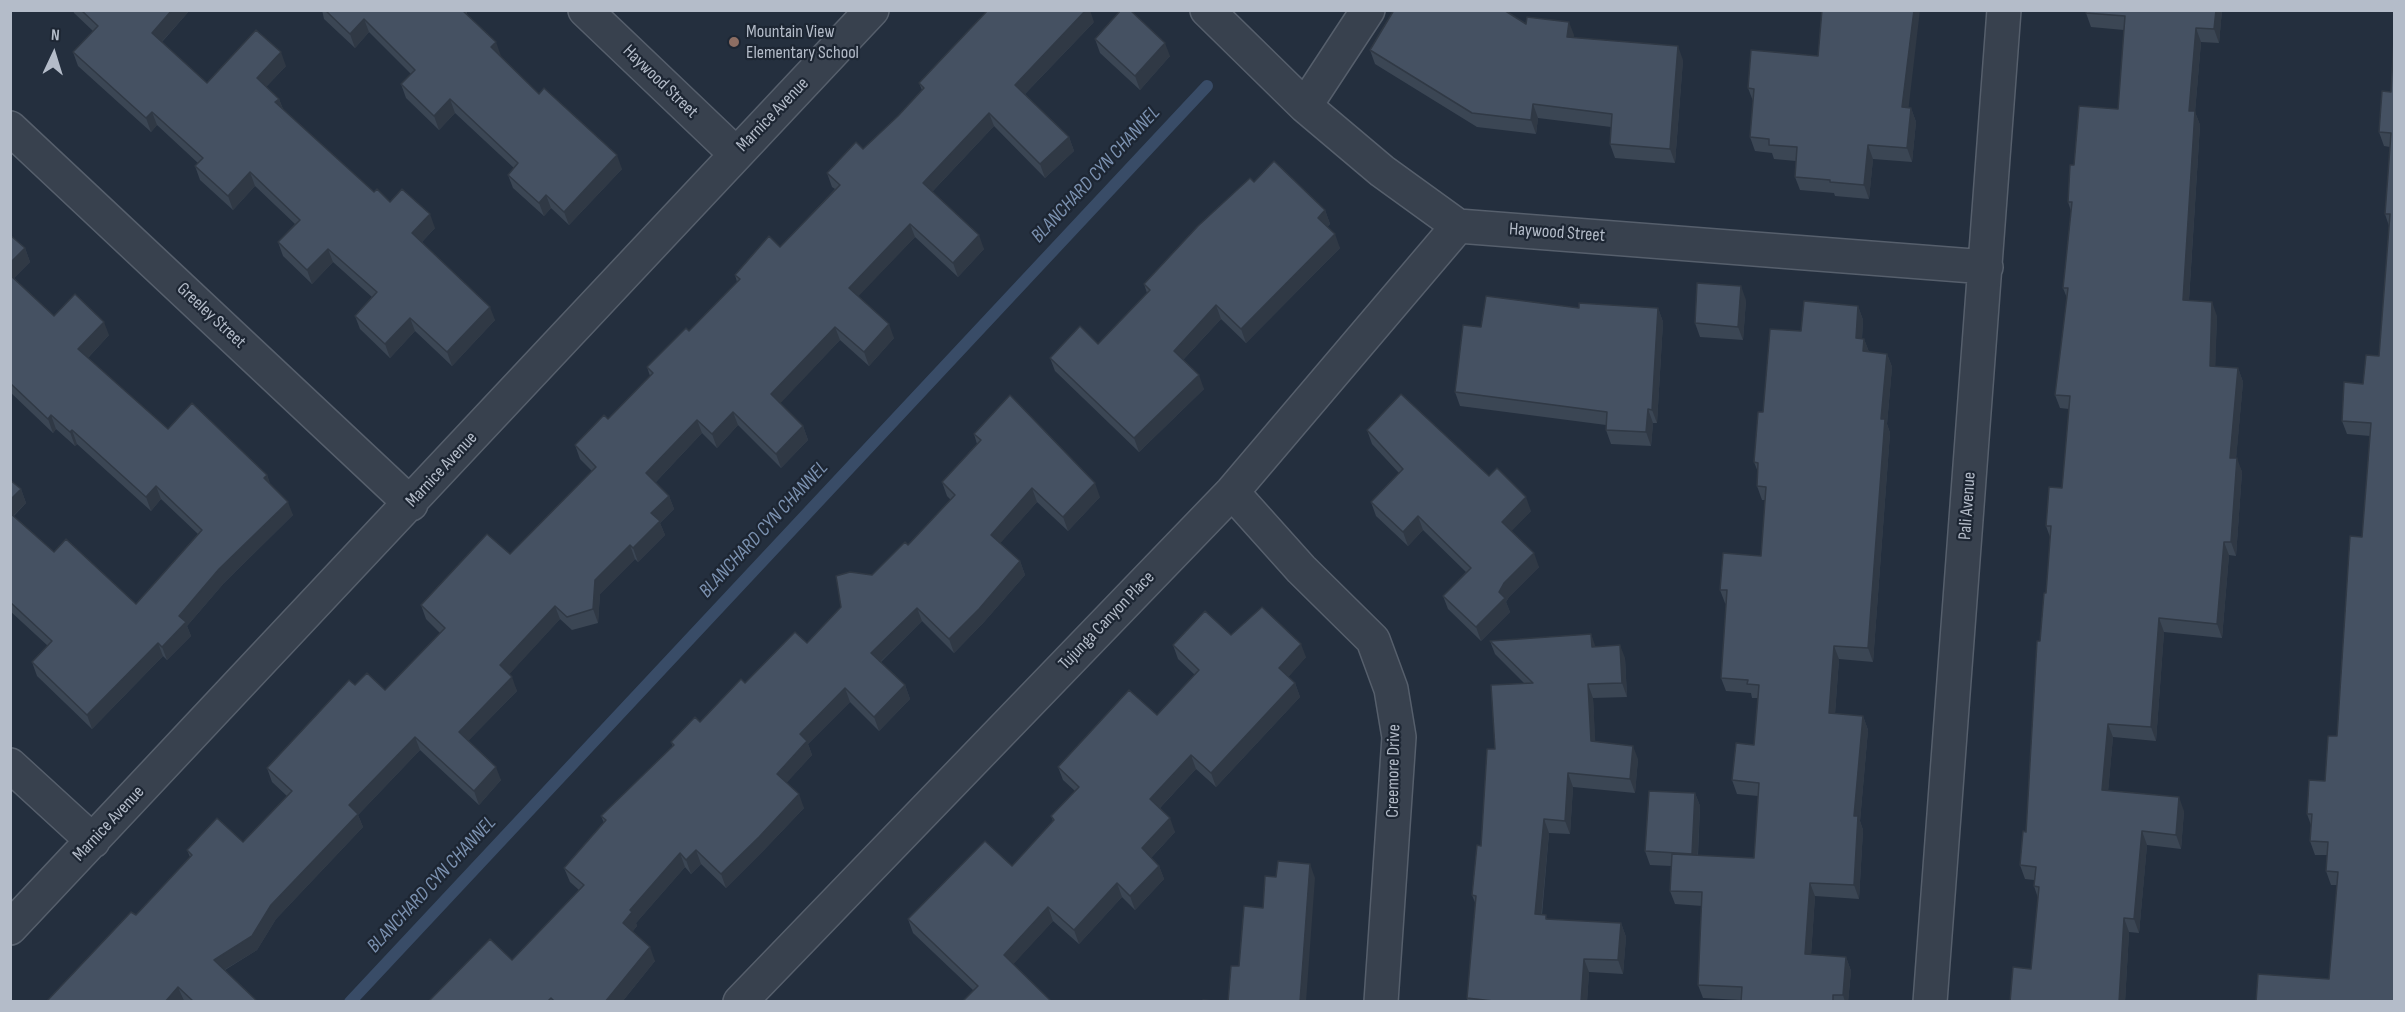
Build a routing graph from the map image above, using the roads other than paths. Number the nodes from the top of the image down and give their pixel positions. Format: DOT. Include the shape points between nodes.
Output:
graph roads {
  1 [pos="585,10"];
  2 [pos="872,10"];
  3 [pos="1207,10"];
  4 [pos="1368,10"];
  5 [pos="2004,10"];
  6 [pos="1305,106"];
  7 [pos="10,128"];
  8 [pos="736,154"];
  9 [pos="1458,226"];
  10 [pos="1986,267"];
  11 [pos="1232,492"];
  12 [pos="411,504"];
  13 [pos="10,765"];
  14 [pos="93,841"];
  15 [pos="10,928"];
  16 [pos="740,1002"];
  17 [pos="1381,1002"];
  18 [pos="1930,1002"];
  1 -- 8 [label="street, Haywood Street"];
  2 -- 8 [label="street, Marnice Avenue"];
  3 -- 6 [label="street"];
  4 -- 6 [label="street"];
  5 -- 10 [label="street, Pali Avenue"];
  6 -- 9 [label="street" via="1382,171"];
  7 -- 12 [label="street, Greeley Street"];
  8 -- 12 [label="street, Marnice Avenue"];
  9 -- 10 [label="street, Haywood Street"];
  9 -- 11 [label="street, Tujunga Canyon Place"];
  10 -- 18 [label="street, Pali Avenue"];
  11 -- 16 [label="street, Tujunga Canyon Place"];
  11 -- 17 [label="street, Creemore Drive" via="1372,640 1391,689 1399,736"];
  12 -- 14 [label="street, Marnice Avenue"];
  13 -- 14 [label="street"];
  14 -- 15 [label="street, Marnice Avenue"];
}
